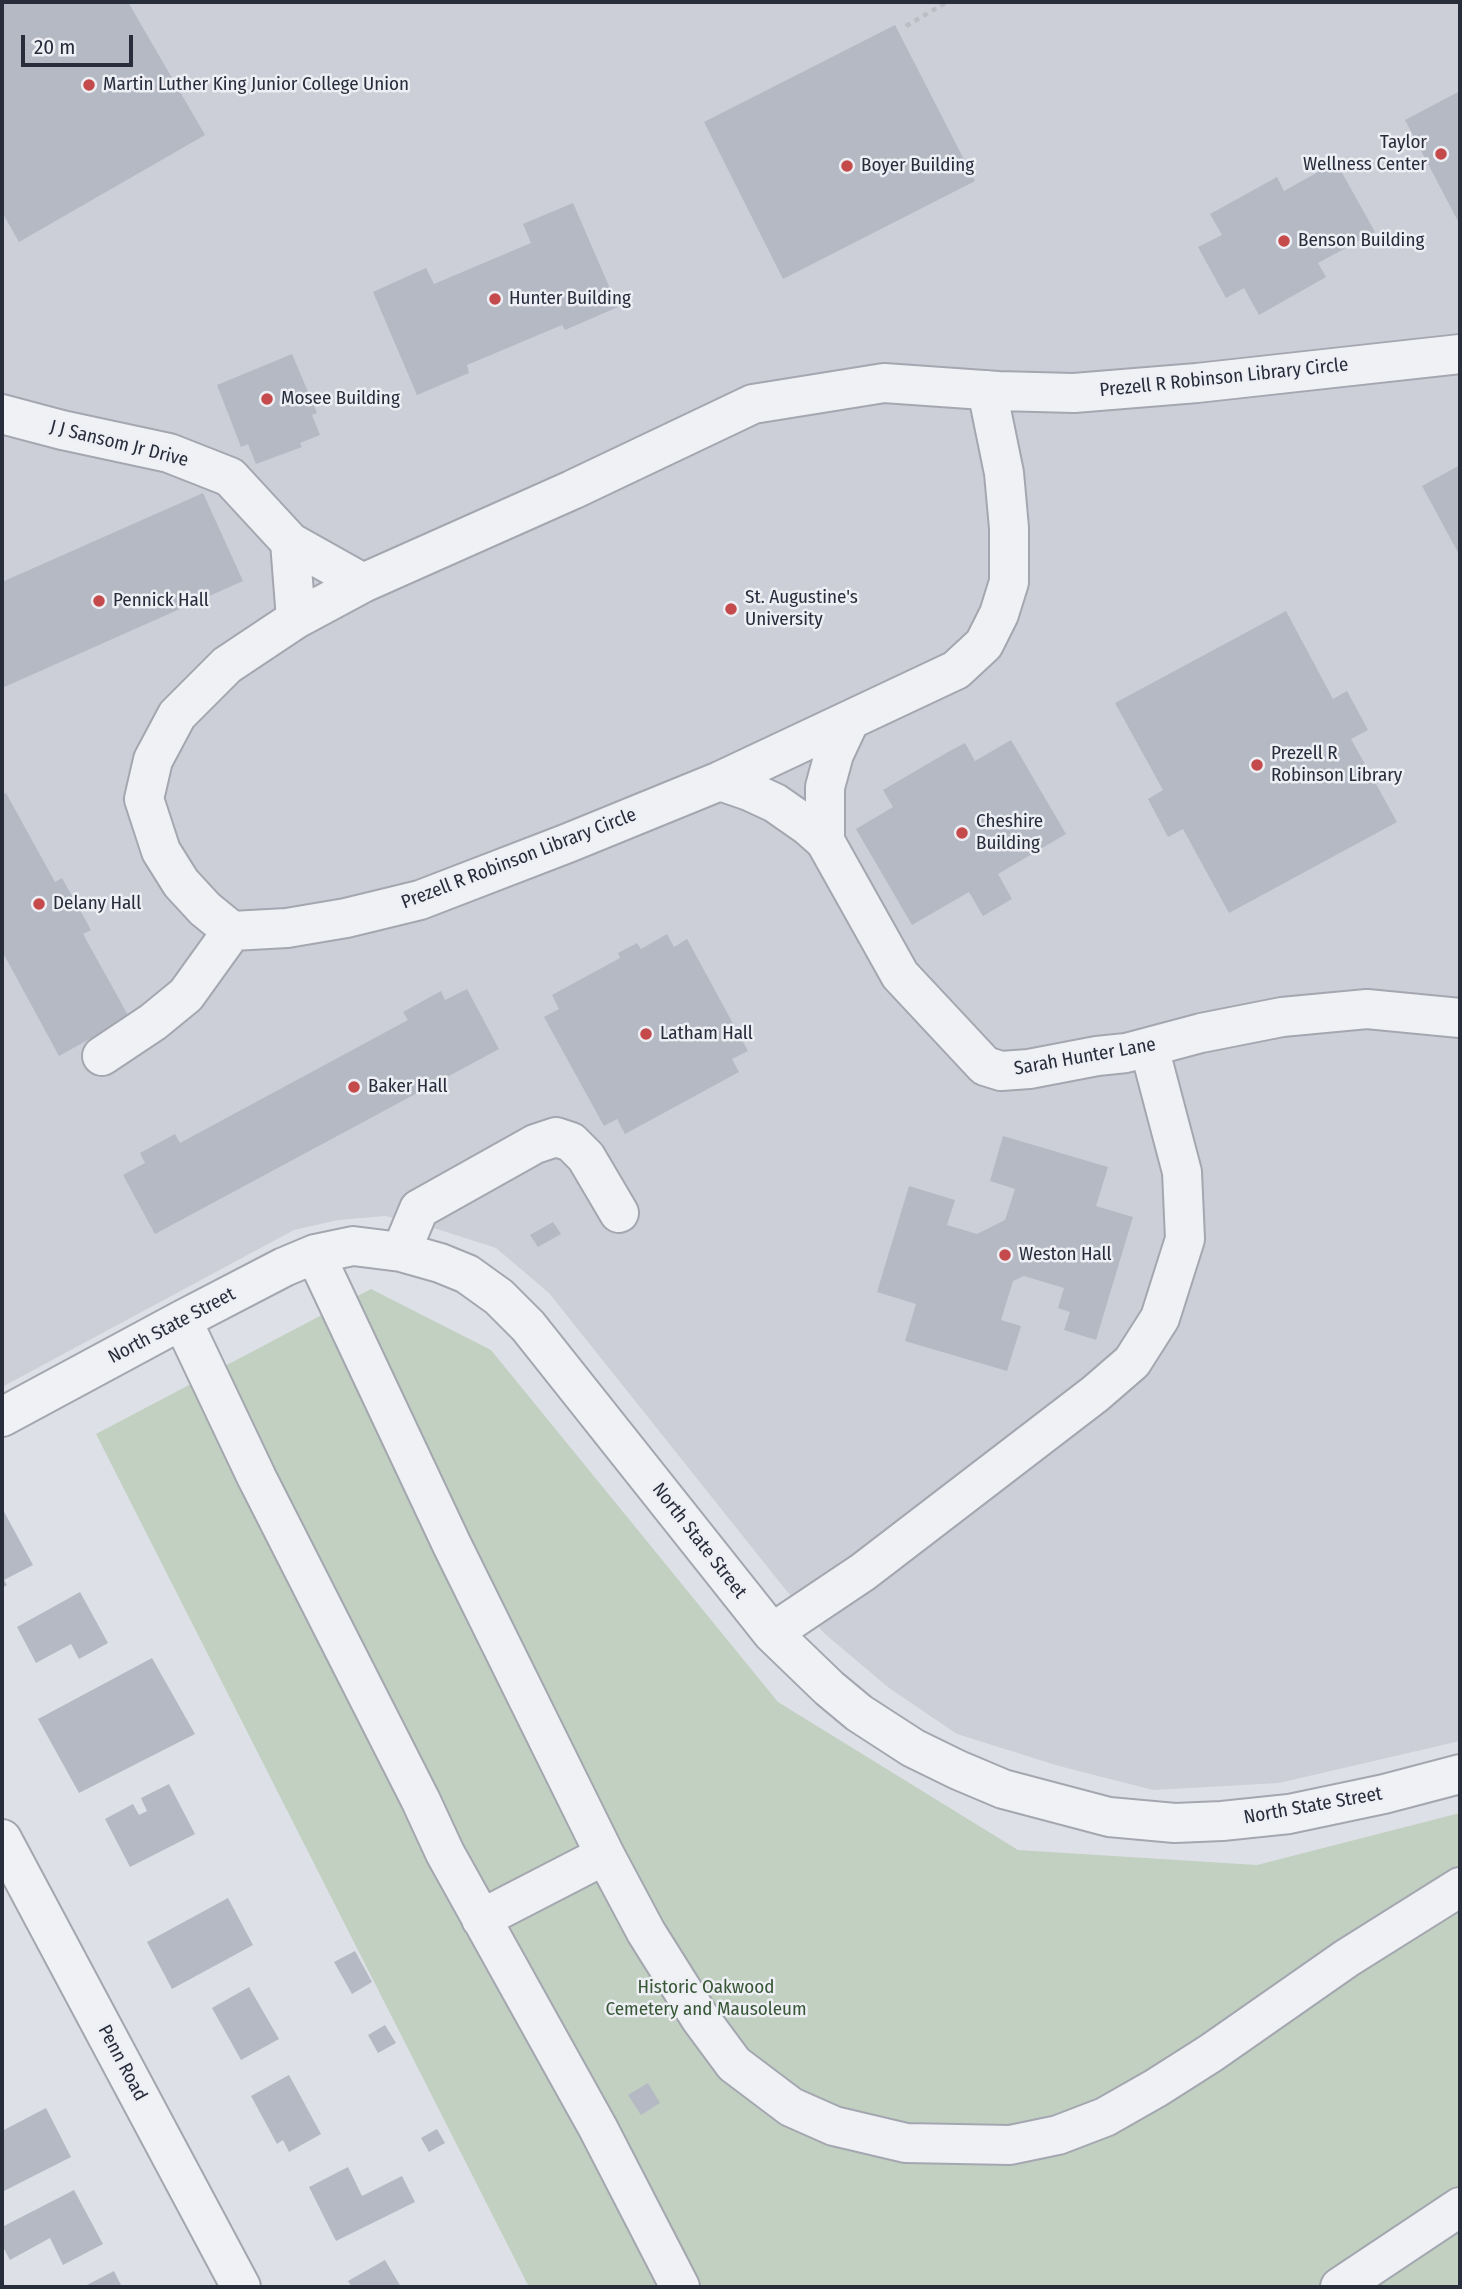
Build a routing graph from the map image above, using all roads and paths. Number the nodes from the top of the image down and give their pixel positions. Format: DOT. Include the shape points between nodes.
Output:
graph roads {
  1 [pos="947,2"];
  2 [pos="906,26"];
  3 [pos="1460,354"];
  4 [pos="987,390"];
  5 [pos="2,414"];
  6 [pos="290,542"];
  7 [pos="363,583"];
  8 [pos="296,619"];
  9 [pos="850,720"];
  10 [pos="720,781"];
  11 [pos="825,841"];
  12 [pos="232,931"];
  13 [pos="1460,1018"];
  14 [pos="1149,1047"];
  15 [pos="102,1056"];
  16 [pos="619,1213"];
  17 [pos="401,1252"];
  18 [pos="315,1254"];
  19 [pos="181,1320"];
  20 [pos="2,1417"];
  21 [pos="772,1633"];
  22 [pos="1460,1773"];
  23 [pos="2,1839"];
  24 [pos="605,1855"];
  25 [pos="1460,1888"];
  26 [pos="481,1919"];
  27 [pos="1460,2207"];
  28 [pos="241,2287"];
  29 [pos="680,2287"];
  30 [pos="1340,2287"];
  1 -- 2 [label="path"];
  3 -- 4 [label="street, Prezell R Robinson Library Circle" via="1074,393"];
  4 -- 7 [label="street, Prezell R Robinson Library Circle" via="884,383 753,404"];
  4 -- 9 [label="street, Prezell R Robinson Library Circle" via="1004,473 1009,528 1009,582 999,614 984,643 956,670"];
  5 -- 6 [label="street, J J Sansom Jr Drive" via="169,453 230,477"];
  6 -- 7 [label="street, J J Sansom Jr Drive"];
  6 -- 8 [label="street"];
  7 -- 8 [label="street, Prezell R Robinson Library Circle"];
  8 -- 12 [label="street, Prezell R Robinson Library Circle" via="227,665 177,715 153,760 144,799 161,851 181,884"];
  9 -- 10 [label="street, Prezell R Robinson Library Circle"];
  9 -- 11 [label="street, Sarah Hunter Lane" via="825,787"];
  10 -- 11 [label="street, Sarah Hunter Lane" via="775,803"];
  10 -- 12 [label="street, Prezell R Robinson Library Circle" via="420,900 286,928"];
  11 -- 14 [label="street, Sarah Hunter Lane" via="900,975 985,1066 1002,1071 1030,1069"];
  12 -- 15 [label="street" via="186,995"];
  13 -- 14 [label="street, Sarah Hunter Lane" via="1355,1010 1282,1017"];
  14 -- 21 [label="street" via="1182,1172 1185,1239 1160,1318 1132,1362 863,1572"];
  16 -- 17 [label="street" via="586,1157 571,1142 556,1137 535,1144 419,1209"];
  17 -- 18 [label="street, North State Street" via="353,1246"];
  17 -- 21 [label="street, North State Street" via="467,1274 528,1326"];
  18 -- 19 [label="street, North State Street"];
  18 -- 24 [label="street" via="446,1534"];
  19 -- 20 [label="street, North State Street"];
  19 -- 26 [label="street"];
  21 -- 22 [label="street, North State Street" via="829,1689 913,1748 1003,1788 1109,1817 1174,1823 1289,1814"];
  23 -- 28 [label="street, Penn Road"];
  24 -- 25 [label="street" via="699,2018 734,2064 790,2107 834,2126 906,2143 951,2145 1010,2145 1058,2135 1105,2117 1200,2060"];
  24 -- 26 [label="street"];
  26 -- 29 [label="street" via="598,2128"];
  27 -- 30 [label="street"];
}
